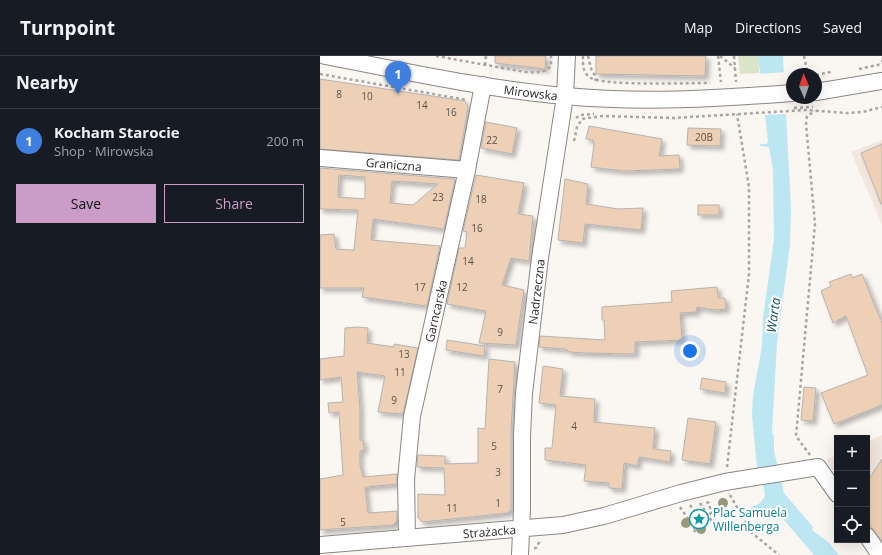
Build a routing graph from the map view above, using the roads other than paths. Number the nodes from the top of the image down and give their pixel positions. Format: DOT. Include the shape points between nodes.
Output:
graph roads {
  1 [pos="325,56"];
  2 [pos="567,56"];
  3 [pos="882,81"];
  4 [pos="483,86"];
  5 [pos="822,91"];
  6 [pos="786,93"];
  7 [pos="565,96"];
  8 [pos="320,158"];
  9 [pos="468,170"];
  10 [pos="834,491"];
  11 [pos="522,530"];
  12 [pos="407,538"];
  13 [pos="870,540"];
  14 [pos="320,545"];
  15 [pos="520,555"];
  16 [pos="880,555"];
  1 -- 4 [label="street, Mirowska"];
  2 -- 7 [label="street, Nadrzeczna"];
  3 -- 5 [label="street"];
  4 -- 7 [label="street, Mirowska"];
  4 -- 9 [label="street, Garncarska"];
  6 -- 7 [label="street, Mirowska" via="655,101"];
  7 -- 11 [label="street, Nadrzeczna" via="540,258 524,392"];
  8 -- 9 [label="street, Graniczna"];
  9 -- 12 [label="street, Garncarska" via="412,416 406,480"];
  10 -- 11 [label="street, Strażacka" via="812,468 728,482 680,498 657,500 604,516"];
  11 -- 12 [label="street, Strażacka"];
  11 -- 15 [label="street, Nadrzeczna"];
  12 -- 14 [label="street, Strażacka"];
  13 -- 16 [label="street"];
}
